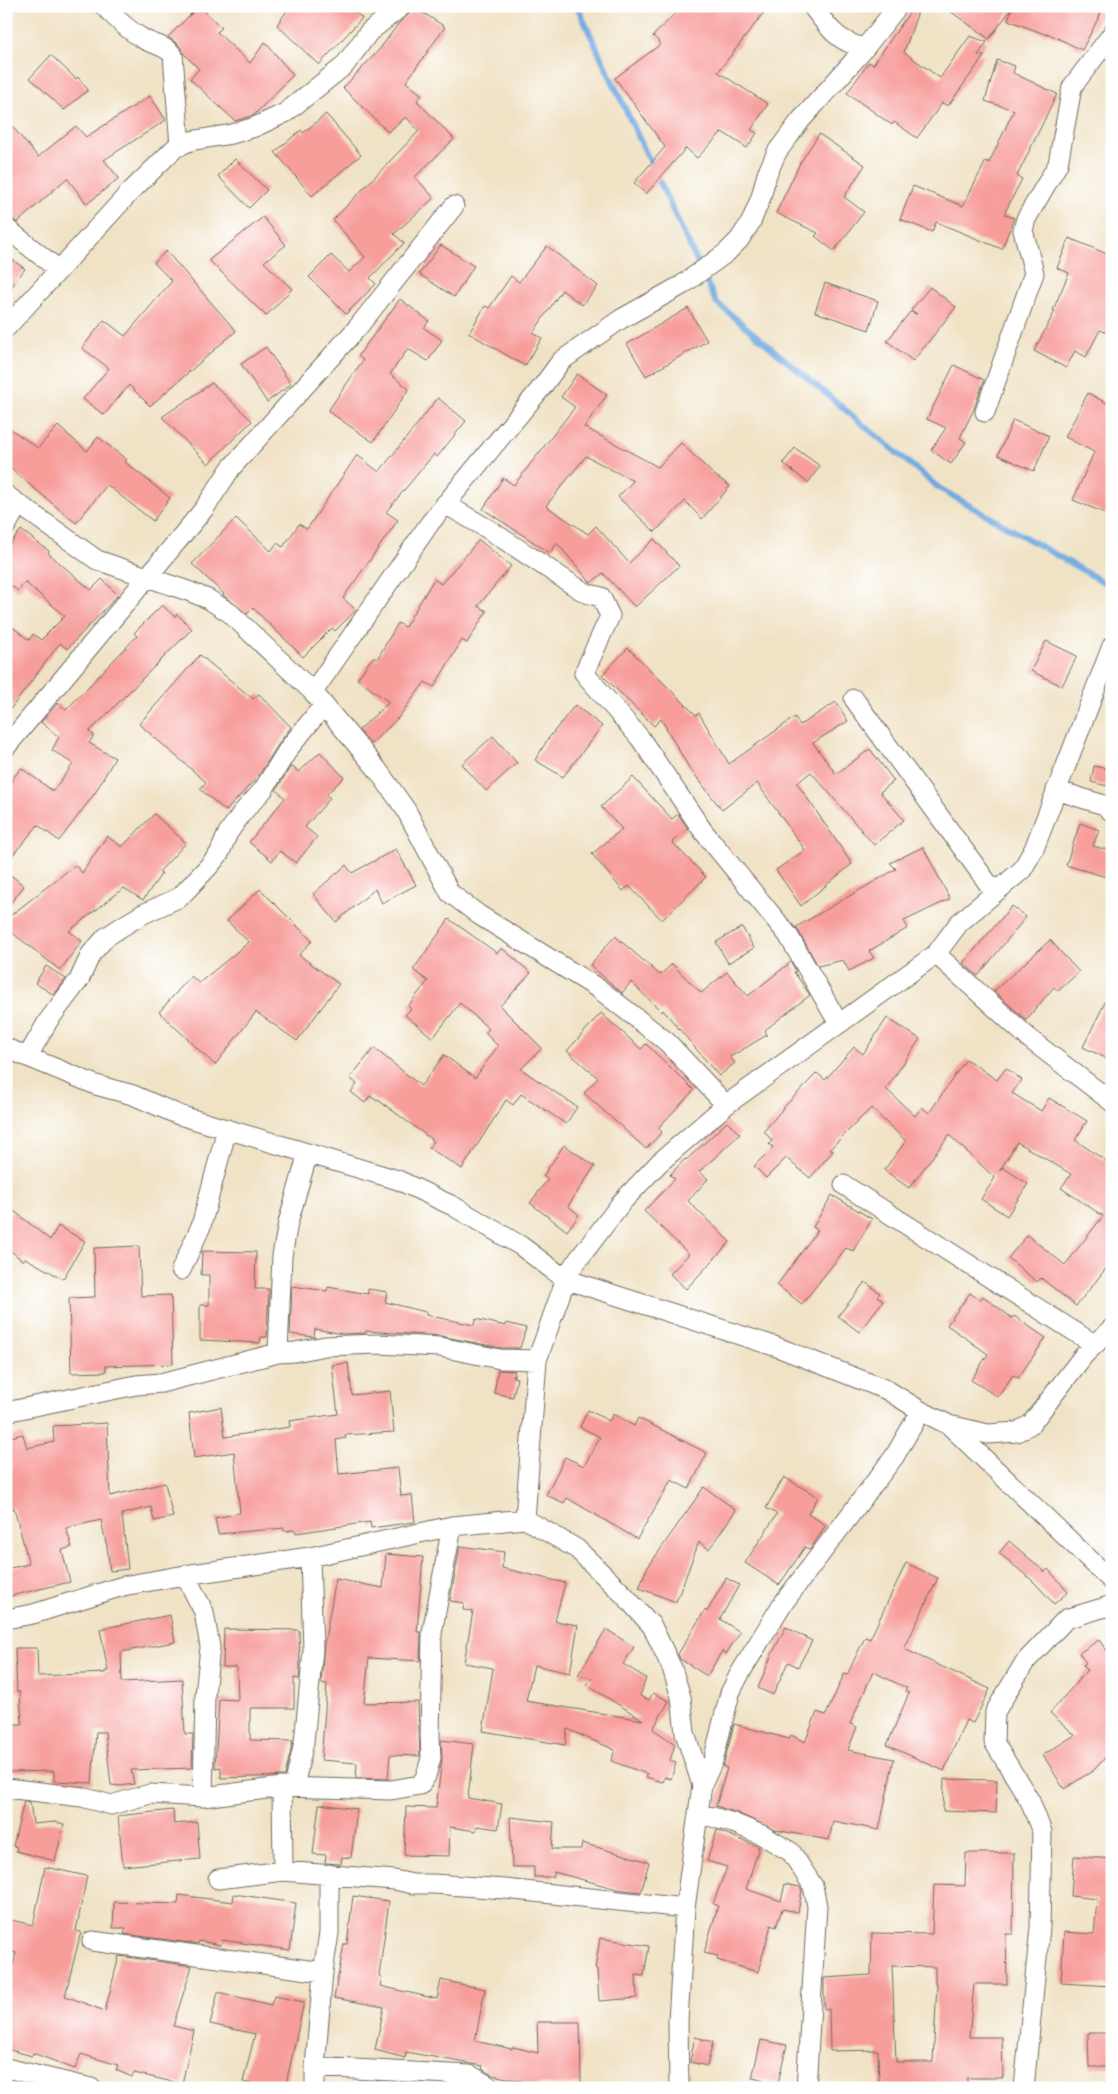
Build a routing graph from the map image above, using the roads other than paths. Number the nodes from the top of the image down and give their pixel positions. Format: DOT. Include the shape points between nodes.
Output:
graph roads {
  1 [pos="104,6"];
  2 [pos="402,6"];
  3 [pos="812,6"];
  4 [pos="898,6"];
  5 [pos="1112,34"];
  6 [pos="865,48"];
  7 [pos="180,146"];
  8 [pos="454,206"];
  9 [pos="6,228"];
  10 [pos="59,270"];
  11 [pos="6,328"];
  12 [pos="986,412"];
  13 [pos="13,500"];
  14 [pos="445,504"];
  15 [pos="6,526"];
  16 [pos="147,578"];
  17 [pos="1112,646"];
  18 [pos="319,699"];
  19 [pos="854,699"];
  20 [pos="6,747"];
  21 [pos="1056,790"];
  22 [pos="1112,812"];
  23 [pos="995,893"];
  24 [pos="936,954"];
  25 [pos="839,1024"];
  26 [pos="6,1048"];
  27 [pos="28,1056"];
  28 [pos="1112,1102"];
  29 [pos="726,1105"];
  30 [pos="227,1129"];
  31 [pos="308,1153"];
  32 [pos="844,1185"];
  33 [pos="181,1270"];
  34 [pos="565,1279"];
  35 [pos="1112,1328"];
  36 [pos="1094,1344"];
  37 [pos="278,1353"];
  38 [pos="537,1360"];
  39 [pos="6,1412"];
  40 [pos="920,1412"];
  41 [pos="949,1424"];
  42 [pos="525,1518"];
  43 [pos="452,1526"];
  44 [pos="310,1557"];
  45 [pos="184,1575"];
  46 [pos="1112,1581"];
  47 [pos="1112,1605"];
  48 [pos="6,1619"];
  49 [pos="702,1785"];
  50 [pos="288,1787"];
  51 [pos="6,1788"];
  52 [pos="202,1797"];
  53 [pos="698,1813"];
  54 [pos="283,1871"];
  55 [pos="330,1874"];
  56 [pos="218,1879"];
  57 [pos="685,1908"];
  58 [pos="92,1942"];
  59 [pos="323,1972"];
  60 [pos="314,2067"];
  61 [pos="6,2068"];
  62 [pos="91,2088"];
  63 [pos="315,2088"];
  64 [pos="492,2088"];
  65 [pos="679,2088"];
  66 [pos="806,2088"];
  67 [pos="1024,2088"];
  1 -- 7 [label="street" via="145,40 169,49 173,54"];
  2 -- 7 [label="street" via="369,32 344,66 285,113 255,128 190,141"];
  3 -- 6 [label="street" via="841,40"];
  4 -- 6 [label="street"];
  5 -- 12 [label="street" via="1072,86 1058,164 1026,219 1023,230 1034,273"];
  6 -- 14 [label="street" via="777,152 766,174 751,222 739,240 682,285 621,319 561,362"];
  7 -- 10 [label="street" via="130,192"];
  8 -- 16 [label="street" via="358,327 231,468 204,509"];
  9 -- 10 [label="street"];
  10 -- 11 [label="street"];
  13 -- 15 [label="street"];
  13 -- 16 [label="street" via="97,560"];
  14 -- 18 [label="street"];
  14 -- 25 [label="street" via="586,593 601,597 610,616 584,673 640,738 703,831 788,935"];
  16 -- 18 [label="street" via="208,599 230,613"];
  16 -- 20 [label="street"];
  17 -- 21 [label="street"];
  18 -- 27 [label="street" via="264,790 228,833 219,854 180,897 143,914 106,937 91,954 79,980 48,1021"];
  18 -- 29 [label="street" via="395,792 450,893 479,915 606,995 667,1042"];
  19 -- 23 [label="street"];
  21 -- 22 [label="street" via="1104,805"];
  21 -- 23 [label="street" via="1034,849 1022,870"];
  23 -- 24 [label="street" via="959,923"];
  24 -- 25 [label="street"];
  24 -- 28 [label="street" via="1031,1040"];
  25 -- 29 [label="street"];
  26 -- 27 [label="street"];
  27 -- 30 [label="street" via="96,1085"];
  29 -- 34 [label="street" via="659,1164 622,1202"];
  30 -- 31 [label="street"];
  30 -- 33 [label="street" via="201,1226"];
  31 -- 34 [label="street" via="398,1180 453,1206 521,1246"];
  31 -- 37 [label="street" via="282,1256"];
  32 -- 36 [label="street"];
  34 -- 38 [label="street"];
  34 -- 40 [label="street" via="777,1347 887,1390"];
  35 -- 36 [label="street"];
  36 -- 41 [label="street" via="1031,1424 1017,1432 988,1434"];
  37 -- 38 [label="street" via="325,1346 378,1344 440,1348 500,1359"];
  37 -- 39 [label="street" via="161,1383 136,1385"];
  38 -- 42 [label="street"];
  40 -- 41 [label="street"];
  40 -- 49 [label="street" via="894,1457 781,1606 739,1675 730,1693 713,1761"];
  41 -- 46 [label="street"];
  42 -- 43 [label="street"];
  42 -- 49 [label="street" via="577,1549 652,1626 672,1668 685,1733"];
  43 -- 44 [label="street"];
  43 -- 50 [label="street" via="432,1633 431,1758 426,1776 420,1785 391,1790"];
  44 -- 45 [label="street"];
  44 -- 50 [label="street" via="313,1650 304,1742"];
  45 -- 48 [label="street" via="124,1586"];
  45 -- 52 [label="street" via="204,1612 210,1647"];
  47 -- 67 [label="street" via="1066,1619 1025,1662 995,1712 994,1742 1030,1801 1042,1832 1040,1926"];
  49 -- 53 [label="street"];
  50 -- 52 [label="street"];
  50 -- 54 [label="street"];
  51 -- 52 [label="street" via="82,1797 111,1805 150,1794"];
  53 -- 57 [label="street"];
  53 -- 66 [label="street" via="762,1835 791,1852 812,1886 817,1906"];
  54 -- 55 [label="street"];
  54 -- 56 [label="street"];
  55 -- 57 [label="street"];
  55 -- 59 [label="street" via="329,1933"];
  57 -- 65 [label="street" via="678,2021"];
  58 -- 59 [label="street"];
  59 -- 60 [label="street"];
  60 -- 63 [label="street"];
  60 -- 64 [label="street" via="470,2075"];
  61 -- 62 [label="street"];
}
